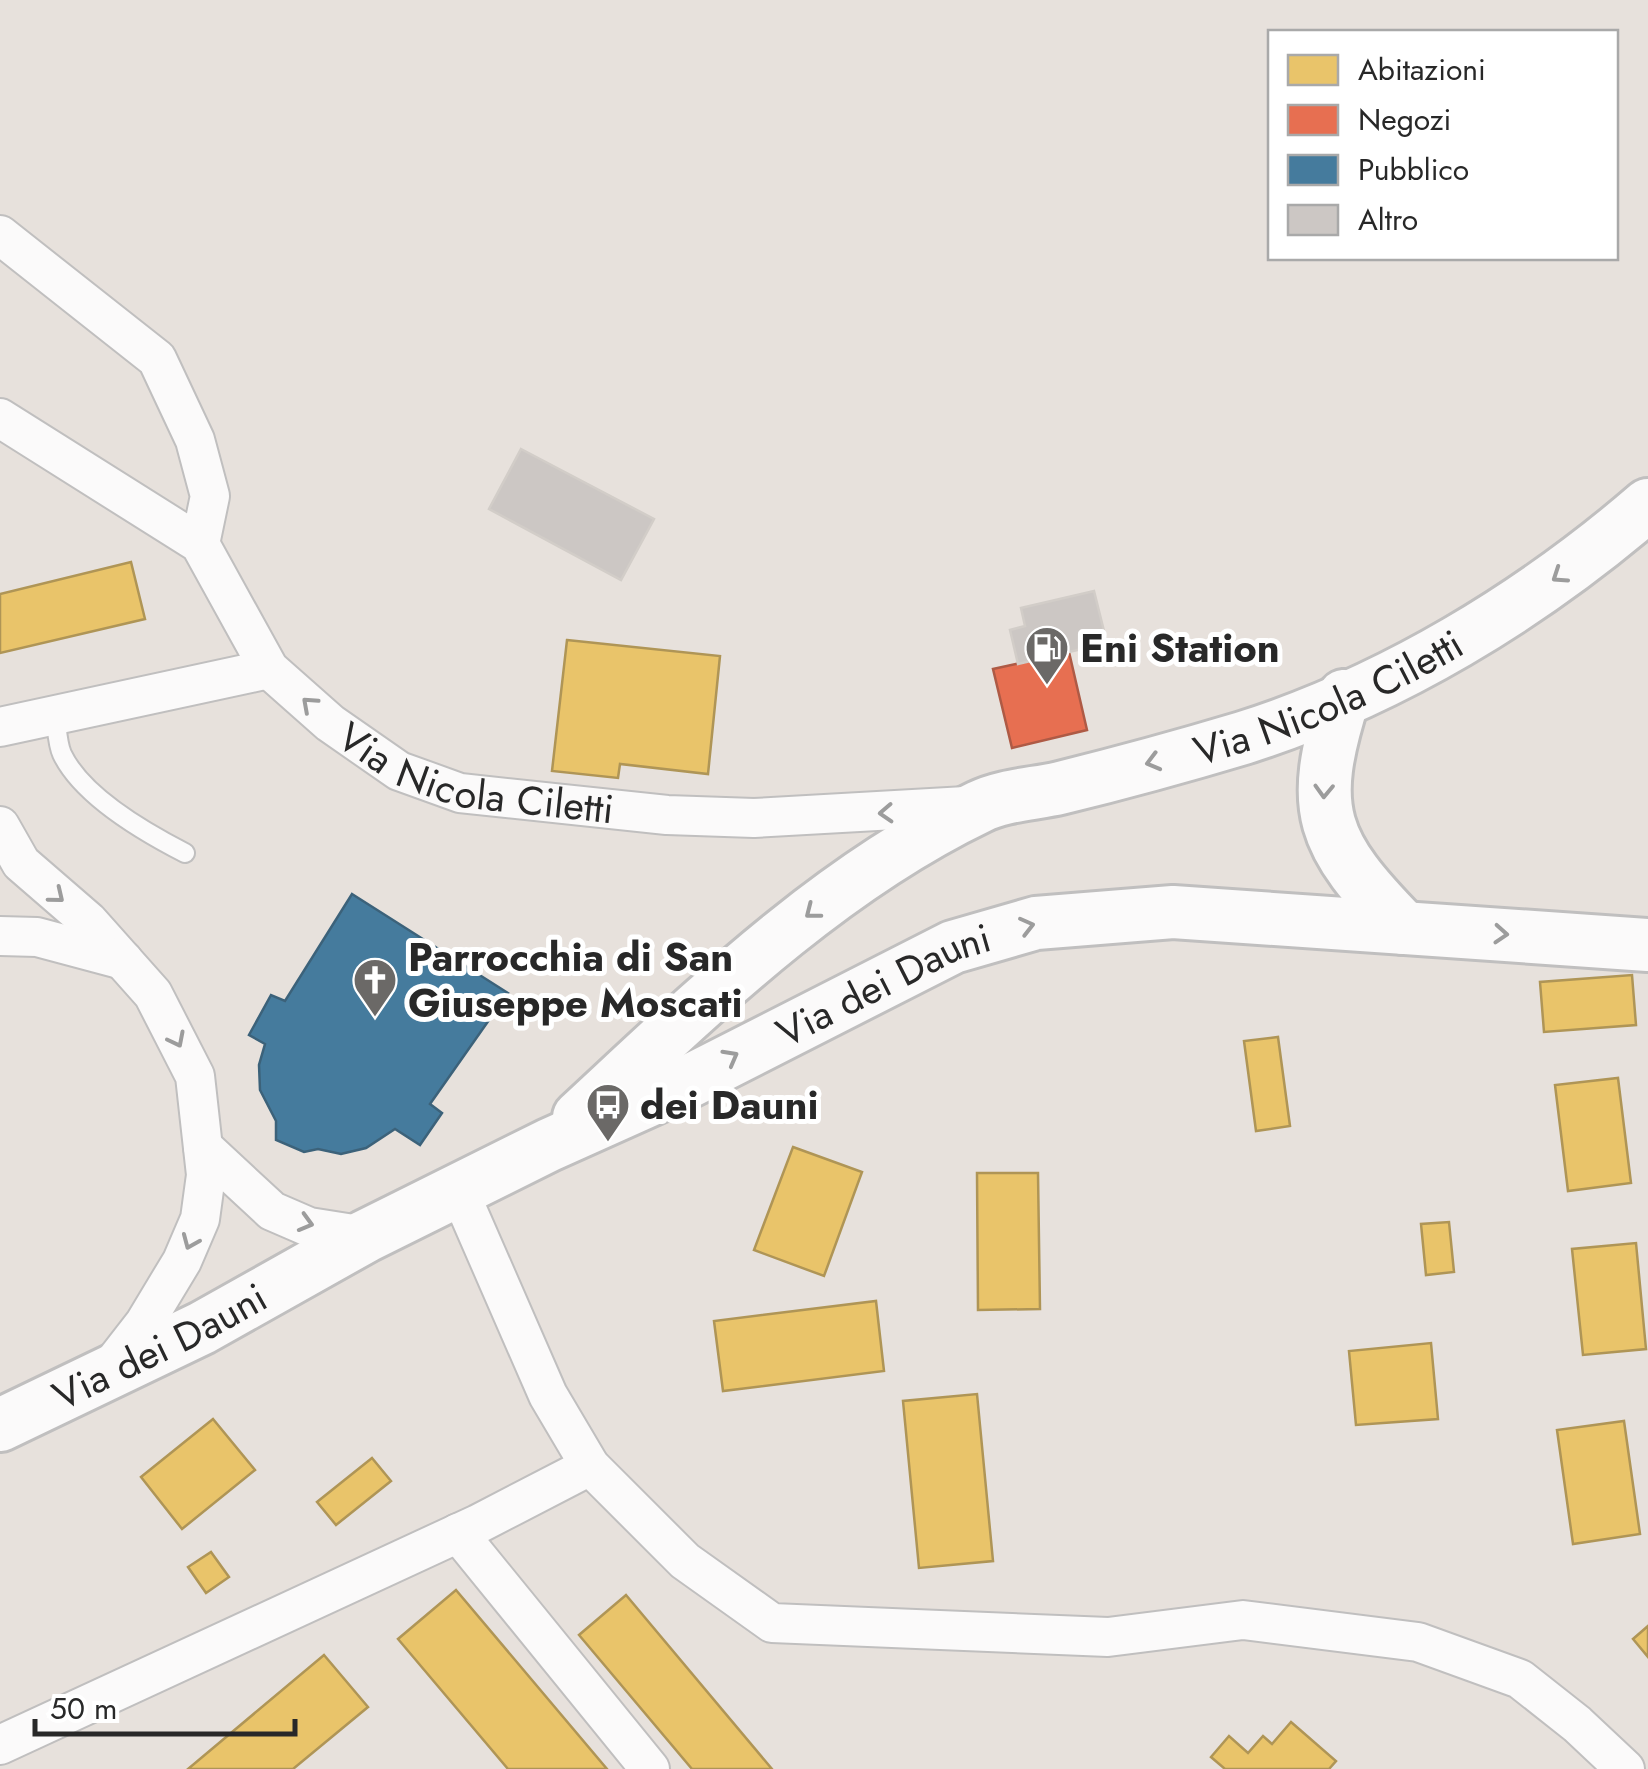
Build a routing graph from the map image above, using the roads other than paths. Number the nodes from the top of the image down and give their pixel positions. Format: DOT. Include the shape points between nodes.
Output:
graph roads {
  1 [pos="0,235"];
  2 [pos="0,418"];
  3 [pos="1644,511"];
  4 [pos="200,544"];
  5 [pos="269,669"];
  6 [pos="1344,696"];
  7 [pos="55,714"];
  8 [pos="4,734"];
  9 [pos="983,804"];
  10 [pos="0,826"];
  11 [pos="185,854"];
  12 [pos="1404,928"];
  13 [pos="0,936"];
  14 [pos="1638,938"];
  15 [pos="122,960"];
  16 [pos="548,1145"];
  17 [pos="203,1147"];
  18 [pos="459,1191"];
  19 [pos="366,1236"];
  20 [pos="108,1370"];
  21 [pos="0,1425"];
  22 [pos="590,1466"];
  23 [pos="458,1533"];
  24 [pos="10,1752"];
  25 [pos="650,1769"];
  26 [pos="1625,1769"];
  1 -- 4 [label="street" via="158,359 195,440 210,496"];
  2 -- 4 [label="street"];
  3 -- 6 [label="main road, Via Nicola Ciletti, one-way" via="1490,622"];
  4 -- 5 [label="street, Via Nicola Ciletti"];
  5 -- 7 [label="street"];
  9 -- 5 [label="street, Via Nicola Ciletti, one-way" via="754,818 460,793 399,771"];
  6 -- 9 [label="main road, Via Nicola Ciletti, one-way" via="1246,736"];
  6 -- 12 [label="main road, one-way" via="1325,754 1323,813 1352,874"];
  7 -- 8 [label="street"];
  7 -- 11 [label="lane" via="62,754 100,797 136,828"];
  9 -- 16 [label="main road, Via Nicola Ciletti, one-way" via="860,874"];
  10 -- 15 [label="street, one-way" via="21,863"];
  12 -- 14 [label="main road, Via dei Dauni, one-way"];
  16 -- 12 [label="main road, Via dei Dauni, one-way" via="676,1088 953,947 1036,923 1173,912"];
  13 -- 15 [label="street" via="37,937"];
  15 -- 17 [label="street, one-way" via="153,994 196,1076"];
  16 -- 18 [label="main road, Via dei Dauni"];
  17 -- 19 [label="street, one-way" via="272,1211"];
  17 -- 20 [label="street, one-way" via="200,1219 144,1324"];
  18 -- 19 [label="main road, Via dei Dauni"];
  18 -- 22 [label="street" via="548,1395"];
  19 -- 20 [label="main road, Via dei Dauni" via="202,1328"];
  20 -- 21 [label="main road, Via dei Dauni"];
  22 -- 23 [label="street"];
  22 -- 26 [label="street" via="684,1561 772,1623 1108,1636 1244,1620 1418,1642 1520,1680"];
  23 -- 24 [label="street"];
  23 -- 25 [label="street"];
}
